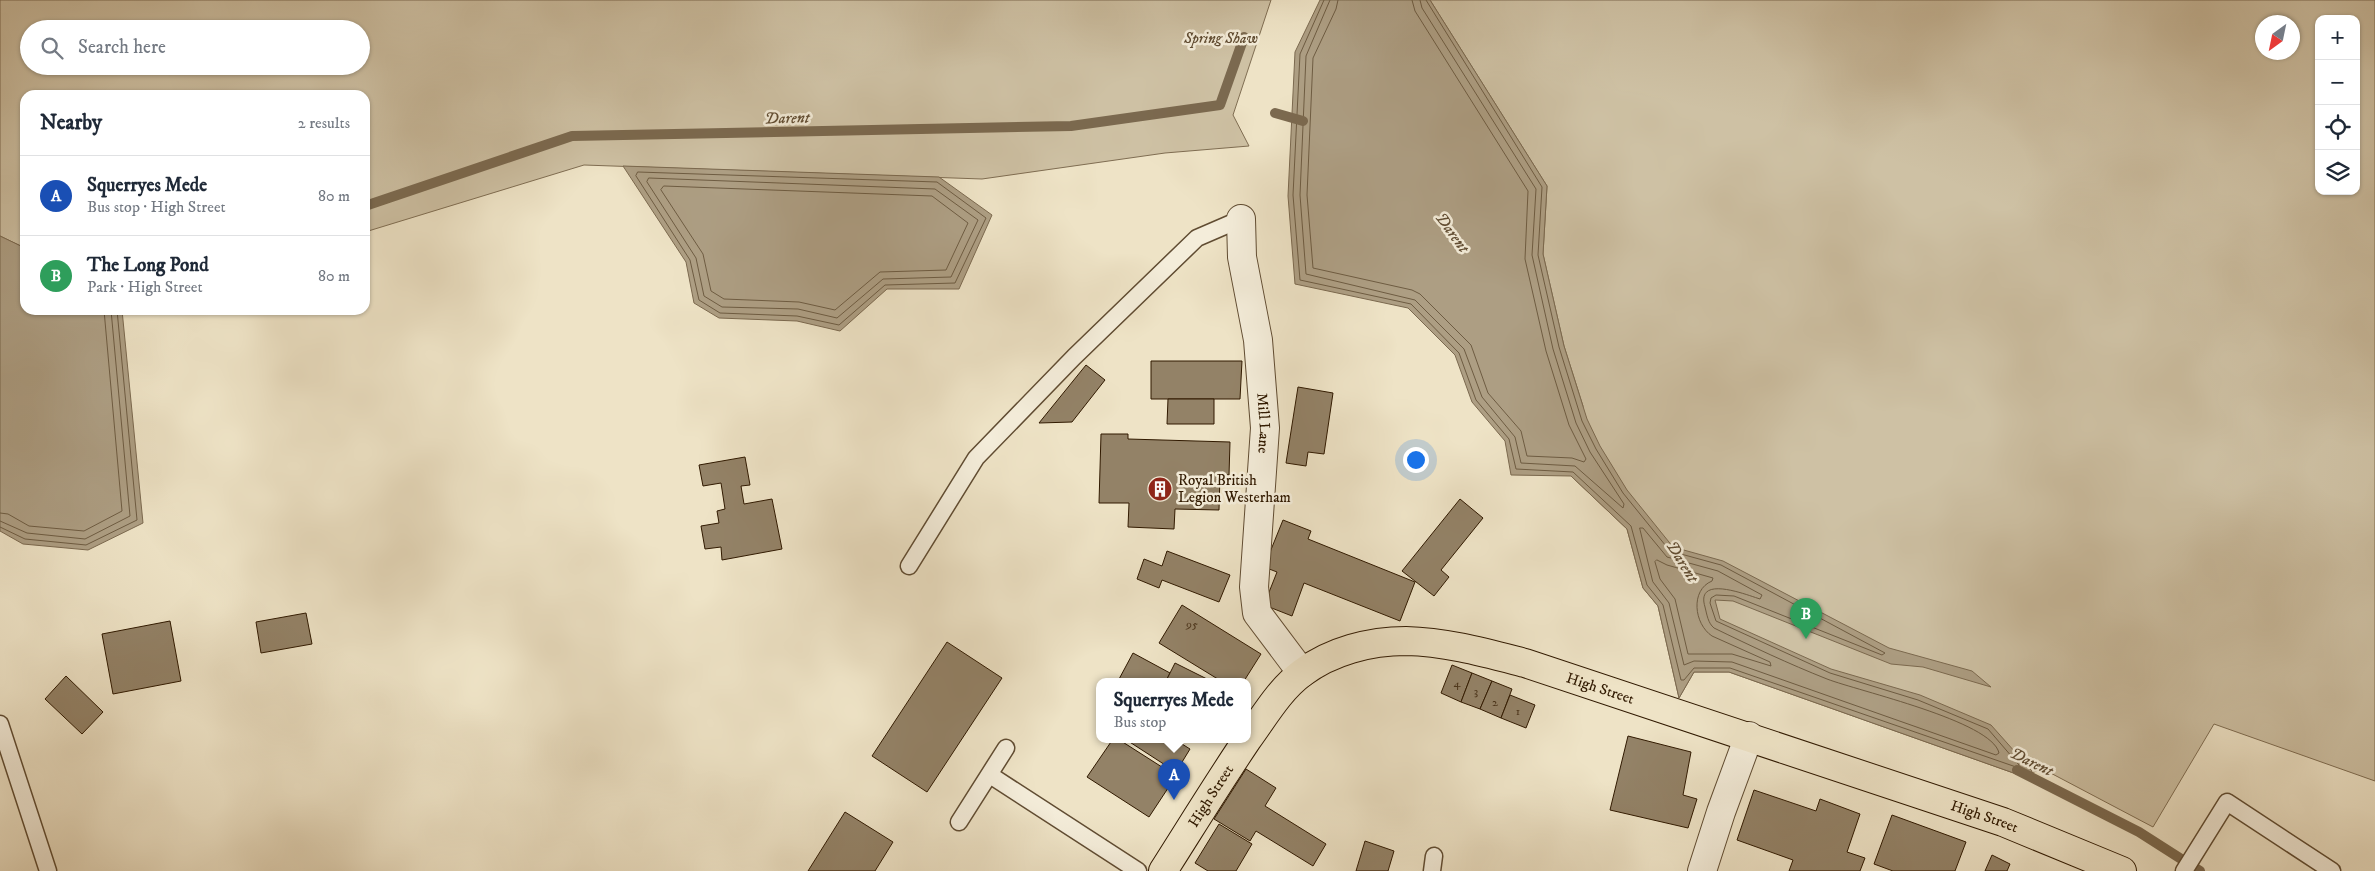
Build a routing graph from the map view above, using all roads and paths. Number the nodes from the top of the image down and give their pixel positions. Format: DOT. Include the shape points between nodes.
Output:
graph roads {
  1 [pos="1241,219"];
  2 [pos="908,566"];
  3 [pos="1302,673"];
  4 [pos="0,724"];
  5 [pos="1251,735"];
  6 [pos="1749,736"];
  7 [pos="1246,743"];
  8 [pos="1006,748"];
  9 [pos="990,775"];
  10 [pos="959,822"];
  11 [pos="48,871"];
  12 [pos="1138,871"];
  13 [pos="1163,871"];
  14 [pos="1702,871"];
  15 [pos="2122,871"];
  16 [pos="2184,871"];
  17 [pos="2332,871"];
  1 -- 2 [label="lane" via="1198,238 1074,357 976,458"];
  1 -- 3 [label="street, Mill Lane" via="1242,257 1258,340 1265,420 1254,587 1257,613"];
  3 -- 5 [label="main road, High Street" via="1272,705"];
  3 -- 6 [label="main road, High Street" via="1340,652 1368,645 1406,641 1459,646 1525,663"];
  4 -- 11 [label="lane"];
  6 -- 14 [label="street"];
  6 -- 15 [label="main road, High Street" via="2003,822"];
  7 -- 13 [label="main road, High Street"];
  8 -- 9 [label="lane"];
  9 -- 10 [label="lane"];
  9 -- 12 [label="lane"];
  16 -- 17 [label="lane" via="2227,802"];
}
